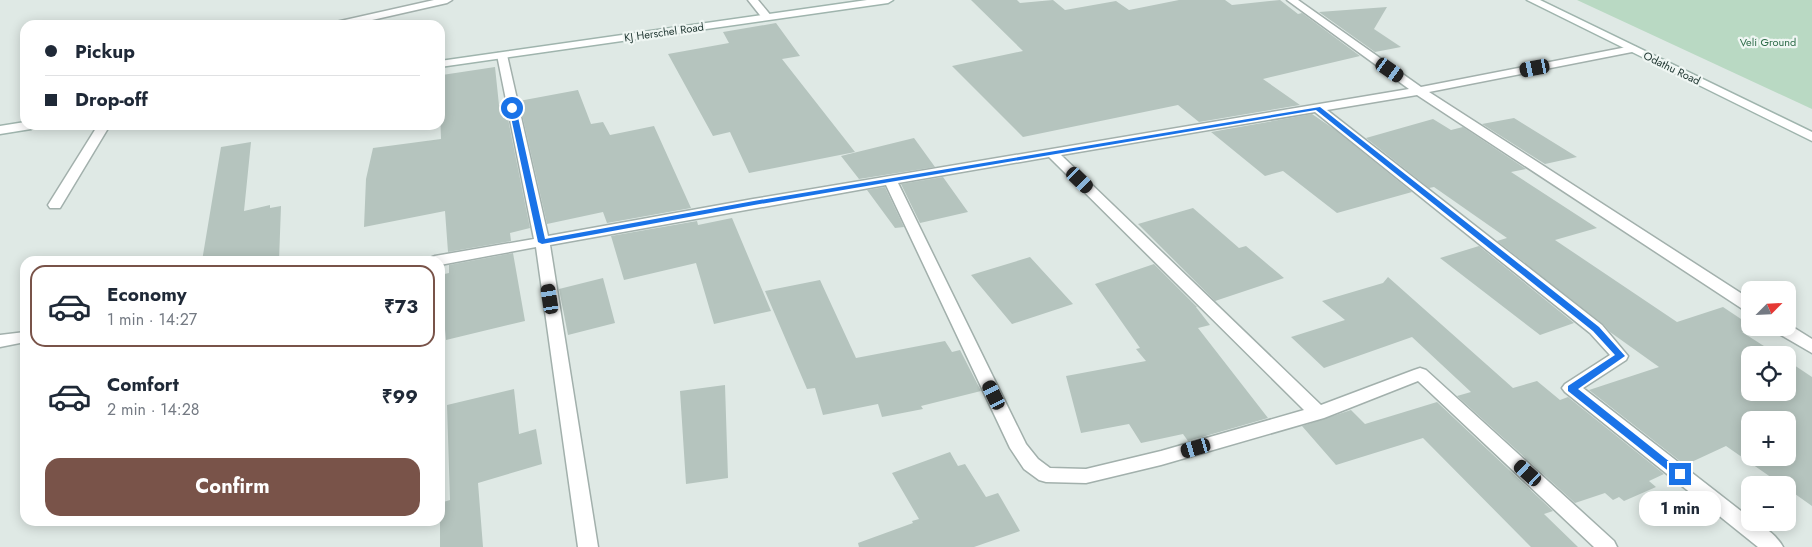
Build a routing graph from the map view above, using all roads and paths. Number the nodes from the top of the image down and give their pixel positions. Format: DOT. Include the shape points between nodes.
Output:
graph roads {
  1 [pos="447,0"];
  2 [pos="753,0"];
  3 [pos="888,0"];
  4 [pos="1292,0"];
  5 [pos="1532,0"];
  6 [pos="767,17"];
  7 [pos="358,20"];
  8 [pos="1632,48"];
  9 [pos="502,54"];
  10 [pos="445,63"];
  11 [pos="1419,91"];
  12 [pos="1317,108"];
  13 [pos="20,127"];
  14 [pos="0,130"];
  15 [pos="101,130"];
  16 [pos="1812,137"];
  17 [pos="1052,153"];
  18 [pos="890,180"];
  19 [pos="55,205"];
  20 [pos="542,242"];
  21 [pos="445,259"];
  22 [pos="1741,300"];
  23 [pos="1795,336"];
  24 [pos="20,337"];
  25 [pos="0,341"];
  26 [pos="1812,347"];
  27 [pos="1318,414"];
  28 [pos="588,547"];
  29 [pos="1607,547"];
  30 [pos="1772,547"];
  1 -- 7 [label="street"];
  2 -- 6 [label="street"];
  3 -- 6 [label="street, KJ Herschel Road"];
  4 -- 11 [label="street"];
  5 -- 8 [label="street, Odathu Road"];
  6 -- 9 [label="street, KJ Herschel Road"];
  8 -- 11 [label="street"];
  8 -- 16 [label="street, Odathu Road"];
  9 -- 10 [label="street, KJ Herschel Road"];
  9 -- 20 [label="street"];
  11 -- 12 [label="street"];
  11 -- 22 [label="street"];
  12 -- 17 [label="street"];
  12 -- 30 [label="street" via="1596,329 1620,356 1571,388"];
  13 -- 14 [label="street"];
  15 -- 19 [label="street"];
  17 -- 18 [label="street"];
  17 -- 27 [label="street"];
  18 -- 20 [label="street"];
  18 -- 27 [label="street" via="1019,448 1031,464 1046,475 1086,476"];
  20 -- 21 [label="street"];
  20 -- 28 [label="street"];
  23 -- 26 [label="street"];
  24 -- 25 [label="street"];
  27 -- 29 [label="street" via="1420,374"];
}
